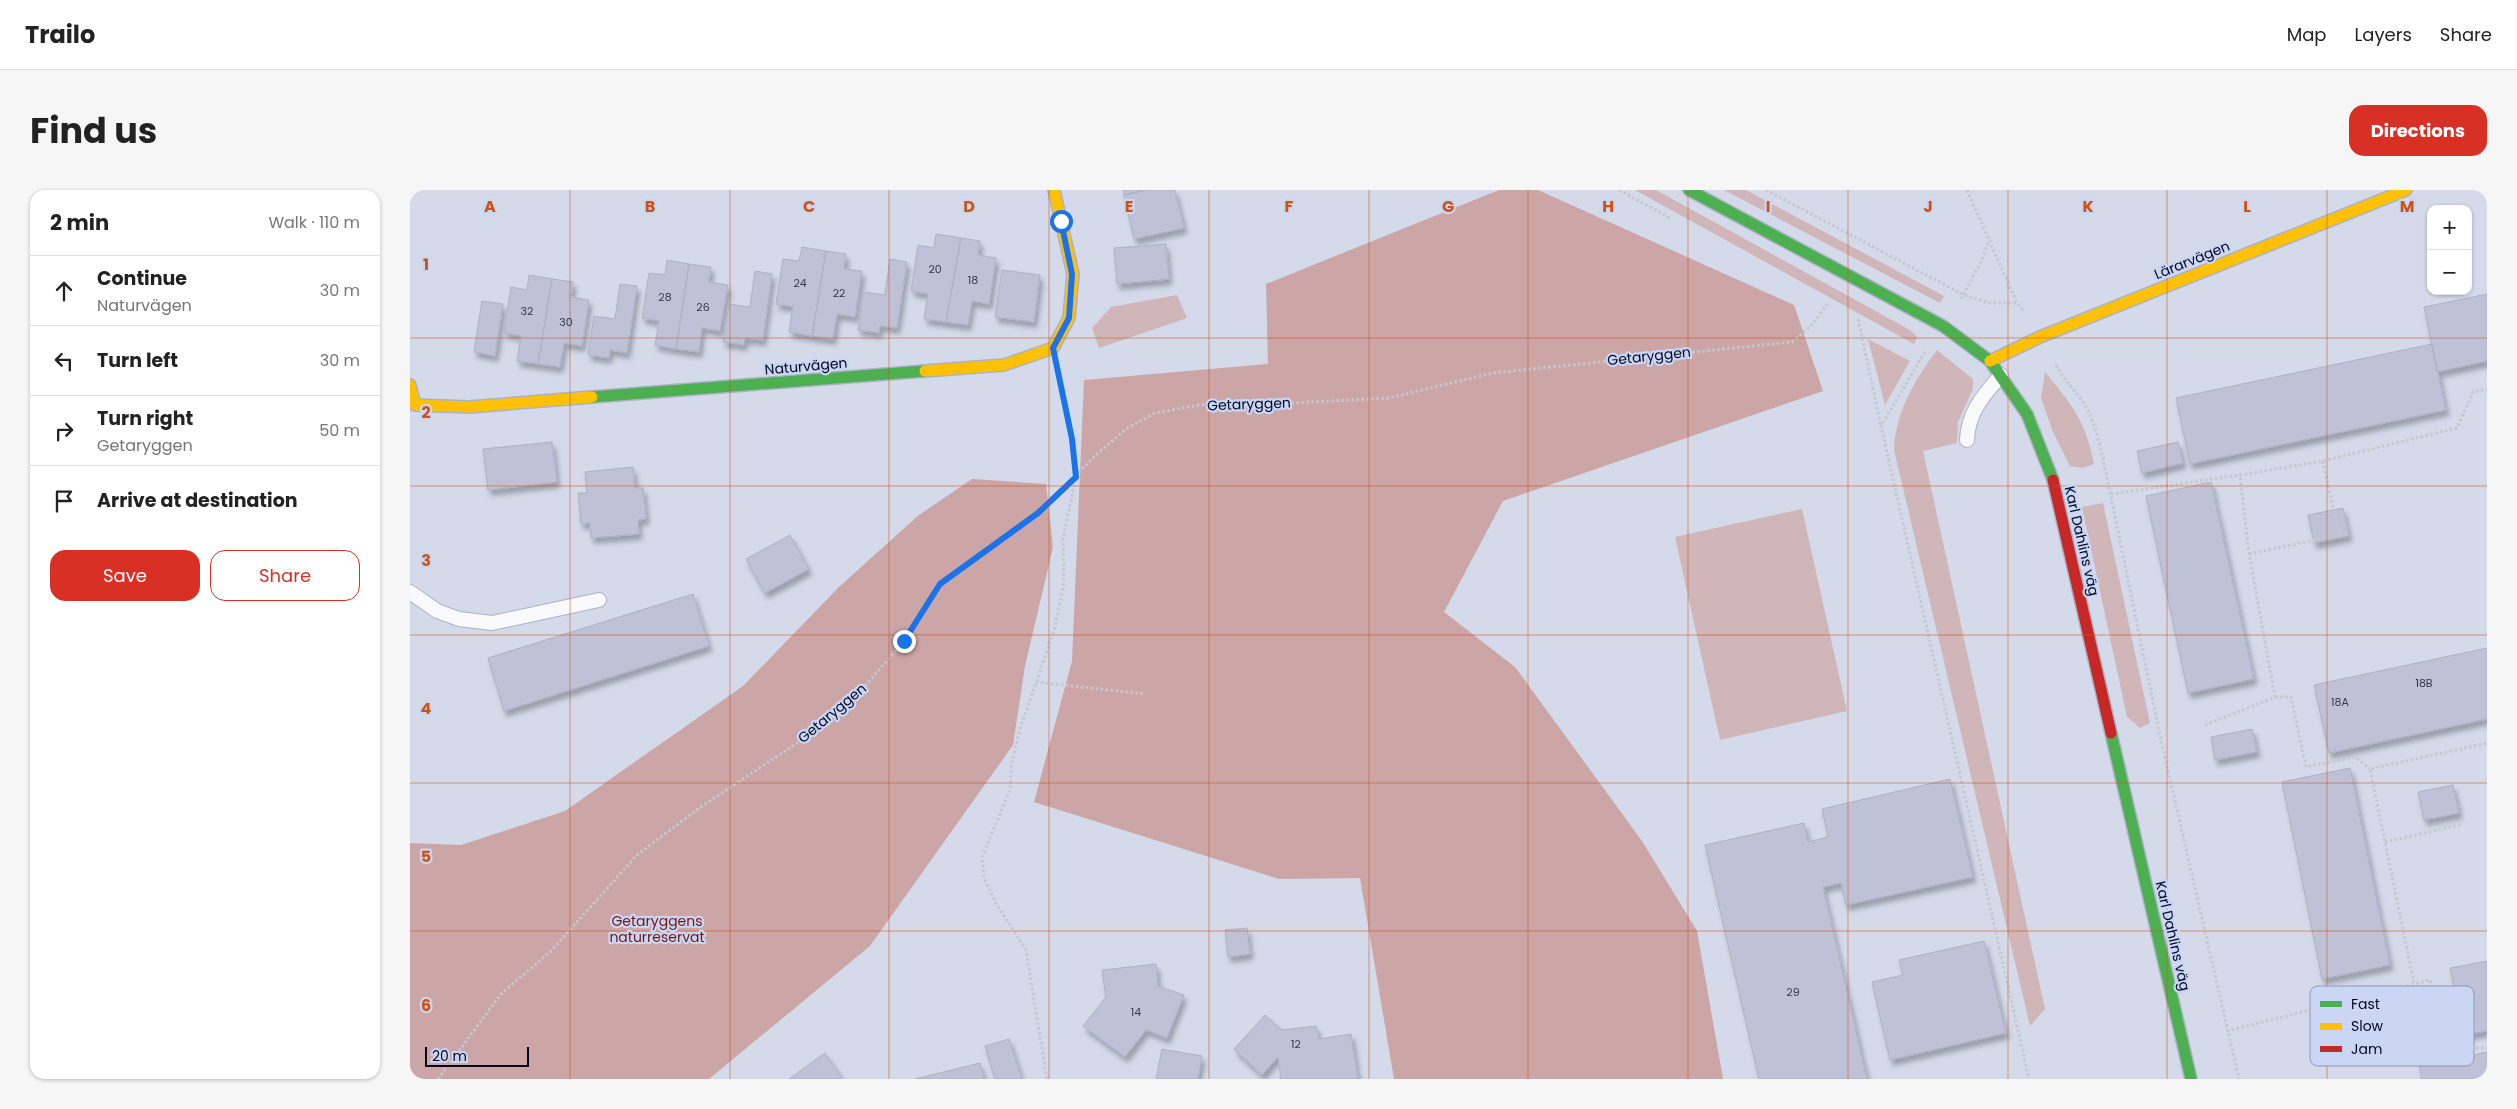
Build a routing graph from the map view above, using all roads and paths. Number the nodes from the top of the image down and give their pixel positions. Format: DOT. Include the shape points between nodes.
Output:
graph roads {
  1 [pos="1054,190"];
  2 [pos="1689,190"];
  3 [pos="1766,190"];
  4 [pos="1967,190"];
  5 [pos="2406,190"];
  6 [pos="1988,241"];
  7 [pos="1964,295"];
  8 [pos="1960,302"];
  9 [pos="1828,303"];
  10 [pos="2017,303"];
  11 [pos="2026,314"];
  12 [pos="1858,319"];
  13 [pos="1053,348"];
  14 [pos="1924,354"];
  15 [pos="2053,360"];
  16 [pos="1990,361"];
  17 [pos="2001,375"];
  18 [pos="410,385"];
  19 [pos="2487,389"];
  20 [pos="412,407"];
  21 [pos="1881,426"];
  22 [pos="1967,440"];
  23 [pos="2323,461"];
  24 [pos="2240,475"];
  25 [pos="1076,477"];
  26 [pos="2111,494"];
  27 [pos="2248,554"];
  28 [pos="410,592"];
  29 [pos="599,600"];
  30 [pos="1036,682"];
  31 [pos="1145,694"];
  32 [pos="2275,697"];
  33 [pos="2205,725"];
  34 [pos="2487,743"];
  35 [pos="2370,769"];
  36 [pos="2463,824"];
  37 [pos="2385,842"];
  38 [pos="2414,983"];
  39 [pos="2402,986"];
  40 [pos="2431,986"];
  41 [pos="2310,1010"];
  42 [pos="2227,1031"];
  43 [pos="2474,1048"];
  44 [pos="2487,1048"];
  45 [pos="438,1079"];
  46 [pos="1047,1079"];
  47 [pos="2029,1079"];
  48 [pos="2191,1079"];
  49 [pos="2239,1079"];
  1 -- 13 [label="street" via="1072,274 1069,318"];
  2 -- 16 [label="street, Karl Dahlins väg" via="1943,326"];
  3 -- 7 [label="path"];
  4 -- 6 [label="path"];
  5 -- 16 [label="street, Lärarvägen" via="2040,337"];
  6 -- 7 [label="path"];
  6 -- 10 [label="path"];
  7 -- 8 [label="path"];
  7 -- 10 [label="path" via="1989,303"];
  9 -- 25 [label="path, Getaryggen" via="1812,325 1792,342 1493,373 1389,398 1270,404 1212,403 1155,413 1126,429"];
  10 -- 11 [label="path"];
  12 -- 21 [label="path"];
  13 -- 20 [label="street, Naturvägen" via="1004,365 524,404"];
  13 -- 25 [label="path" via="1072,439"];
  14 -- 21 [label="path"];
  15 -- 26 [label="path" via="2082,400 2095,429"];
  16 -- 17 [label="street, Karl Dahlins väg"];
  17 -- 22 [label="lane" via="1981,399 1968,422"];
  17 -- 48 [label="street, Karl Dahlins väg" via="2027,414 2050,469"];
  18 -- 20 [label="street, Naturvägen"];
  19 -- 23 [label="path" via="2473,392 2457,428"];
  21 -- 47 [label="path"];
  23 -- 24 [label="path"];
  23 -- 27 [label="path" via="2338,535"];
  24 -- 26 [label="path"];
  24 -- 27 [label="path"];
  25 -- 30 [label="path" via="1063,538 1064,583 1054,631"];
  25 -- 45 [label="path, Getaryggen" via="1038,513 940,584 904,641 860,692 805,738 702,806 637,855 551,951 501,994"];
  26 -- 42 [label="path" via="2160,736 2216,971"];
  27 -- 32 [label="path"];
  28 -- 29 [label="lane" via="437,611 459,619 492,623"];
  30 -- 31 [label="path"];
  30 -- 46 [label="path" via="1011,766 1010,790 982,857 984,878 996,904 1026,950"];
  32 -- 33 [label="path"];
  32 -- 35 [label="path" via="2291,697 2306,768 2355,757"];
  34 -- 35 [label="path"];
  35 -- 37 [label="path"];
  36 -- 37 [label="path"];
  37 -- 38 [label="path"];
  38 -- 39 [label="path"];
  38 -- 40 [label="path" via="2430,980"];
  41 -- 42 [label="path"];
  42 -- 49 [label="path"];
  43 -- 44 [label="path"];
}
